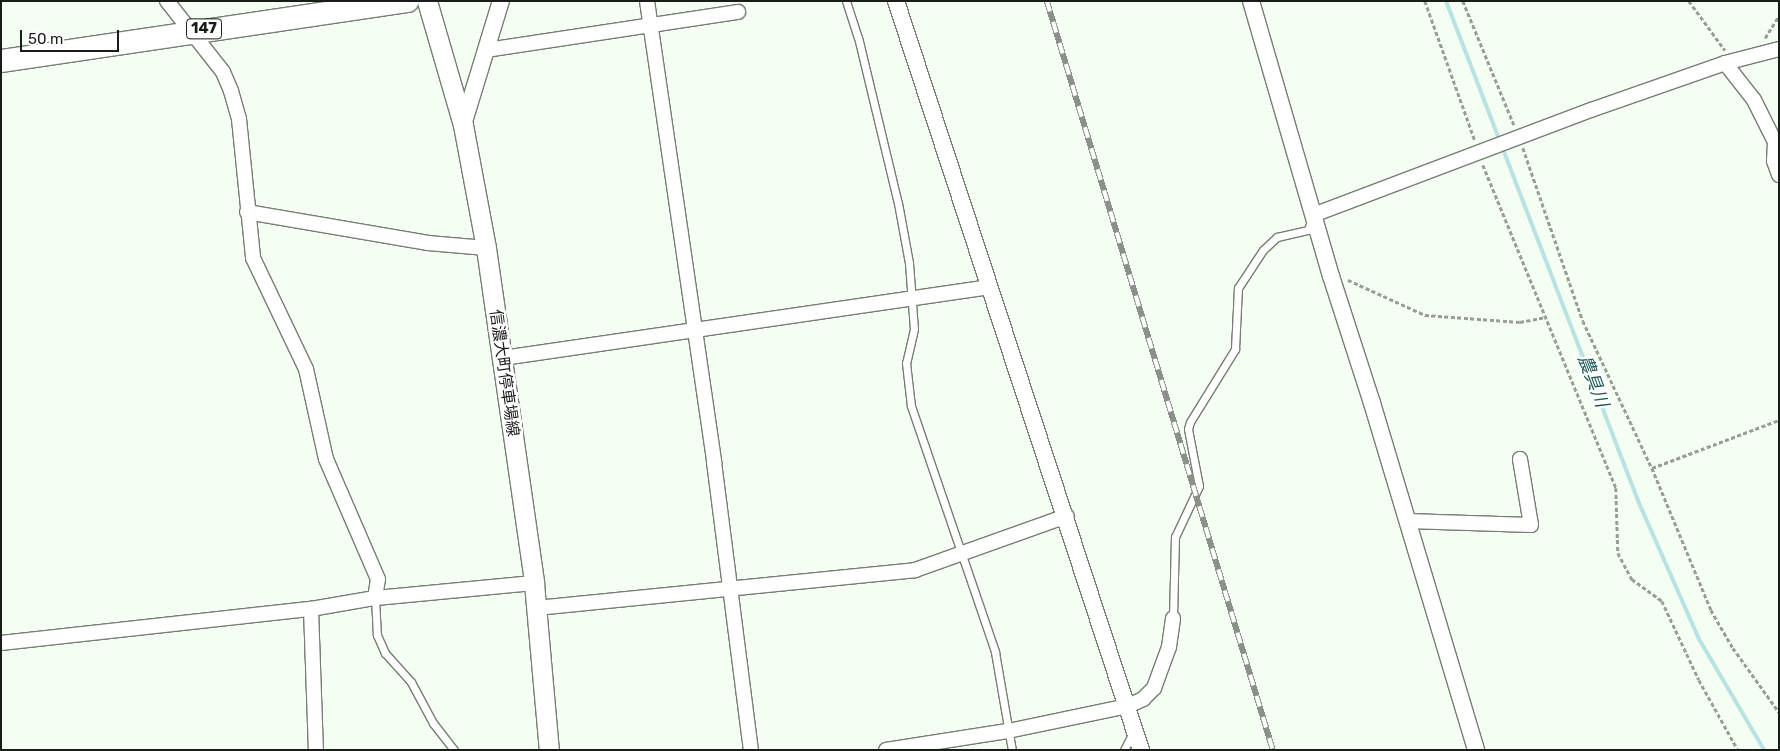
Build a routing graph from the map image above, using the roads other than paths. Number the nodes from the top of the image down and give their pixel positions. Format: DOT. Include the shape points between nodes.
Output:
graph roads {
  1 [pos="167,1"];
  2 [pos="408,1"];
  3 [pos="427,1"];
  4 [pos="501,1"];
  5 [pos="646,1"];
  6 [pos="846,1"];
  7 [pos="896,1"];
  8 [pos="1251,1"];
  9 [pos="738,12"];
  10 [pos="649,26"];
  11 [pos="189,31"];
  12 [pos="1779,49"];
  13 [pos="486,50"];
  14 [pos="1,61"];
  15 [pos="1725,63"];
  16 [pos="463,124"];
  17 [pos="1779,175"];
  18 [pos="247,212"];
  19 [pos="1313,215"];
  20 [pos="486,248"];
  21 [pos="990,287"];
  22 [pos="910,299"];
  23 [pos="694,329"];
  24 [pos="503,358"];
  25 [pos="1520,459"];
  26 [pos="1067,516"];
  27 [pos="1407,521"];
  28 [pos="962,556"];
  29 [pos="534,584"];
  30 [pos="731,591"];
  31 [pos="375,598"];
  32 [pos="536,608"];
  33 [pos="311,609"];
  34 [pos="1173,618"];
  35 [pos="1,643"];
  36 [pos="1128,706"];
  37 [pos="1135,730"];
  38 [pos="1008,731"];
  39 [pos="316,750"];
  40 [pos="454,750"];
  41 [pos="549,750"];
  42 [pos="751,750"];
  43 [pos="886,750"];
  44 [pos="1012,750"];
  45 [pos="1124,750"];
  46 [pos="1142,750"];
  47 [pos="1476,750"];
  1 -- 11 [label="street"];
  2 -- 11 [label="highway, 147"];
  3 -- 16 [label="main road, 信濃大町停車場線"];
  4 -- 13 [label="street"];
  5 -- 10 [label="street"];
  6 -- 22 [label="lane" via="858,37 898,204 909,263"];
  7 -- 21 [label="street"];
  8 -- 19 [label="street"];
  9 -- 10 [label="street"];
  10 -- 13 [label="street"];
  10 -- 23 [label="street"];
  11 -- 14 [label="highway, 147"];
  11 -- 18 [label="street" via="223,72 231,92 240,128"];
  12 -- 15 [label="street"];
  13 -- 16 [label="street"];
  15 -- 17 [label="street" via="1754,100 1775,142 1774,161"];
  15 -- 19 [label="street"];
  16 -- 20 [label="main road, 信濃大町停車場線"];
  18 -- 20 [label="street" via="428,243"];
  18 -- 31 [label="street" via="253,258 306,369 326,459 378,579"];
  19 -- 27 [label="street"];
  19 -- 34 [label="lane" via="1308,230 1277,237 1263,250 1238,288 1235,348 1190,422 1188,429 1200,476 1199,486 1175,537"];
  20 -- 24 [label="main road, 信濃大町停車場線"];
  21 -- 22 [label="street"];
  21 -- 26 [label="street"];
  22 -- 23 [label="street"];
  22 -- 28 [label="lane" via="914,329 906,363 911,406"];
  23 -- 24 [label="street"];
  23 -- 30 [label="street"];
  24 -- 29 [label="main road, 信濃大町停車場線"];
  25 -- 27 [label="street" via="1531,525"];
  26 -- 28 [label="street"];
  26 -- 36 [label="street"];
  27 -- 47 [label="street"];
  28 -- 30 [label="street" via="915,570"];
  28 -- 38 [label="lane" via="995,652"];
  29 -- 31 [label="street"];
  29 -- 32 [label="main road, 信濃大町停車場線"];
  30 -- 32 [label="street"];
  30 -- 42 [label="street"];
  31 -- 33 [label="street"];
  31 -- 40 [label="lane" via="377,635 385,653 411,682 433,723"];
  32 -- 41 [label="main road, 信濃大町停車場線"];
  33 -- 35 [label="street"];
  33 -- 39 [label="street"];
  34 -- 36 [label="street" via="1169,647 1154,688 1143,699"];
  36 -- 37 [label="street"];
  36 -- 38 [label="street"];
  37 -- 45 [label="lane"];
  37 -- 46 [label="street"];
  38 -- 43 [label="street"];
  38 -- 44 [label="lane"];
}
